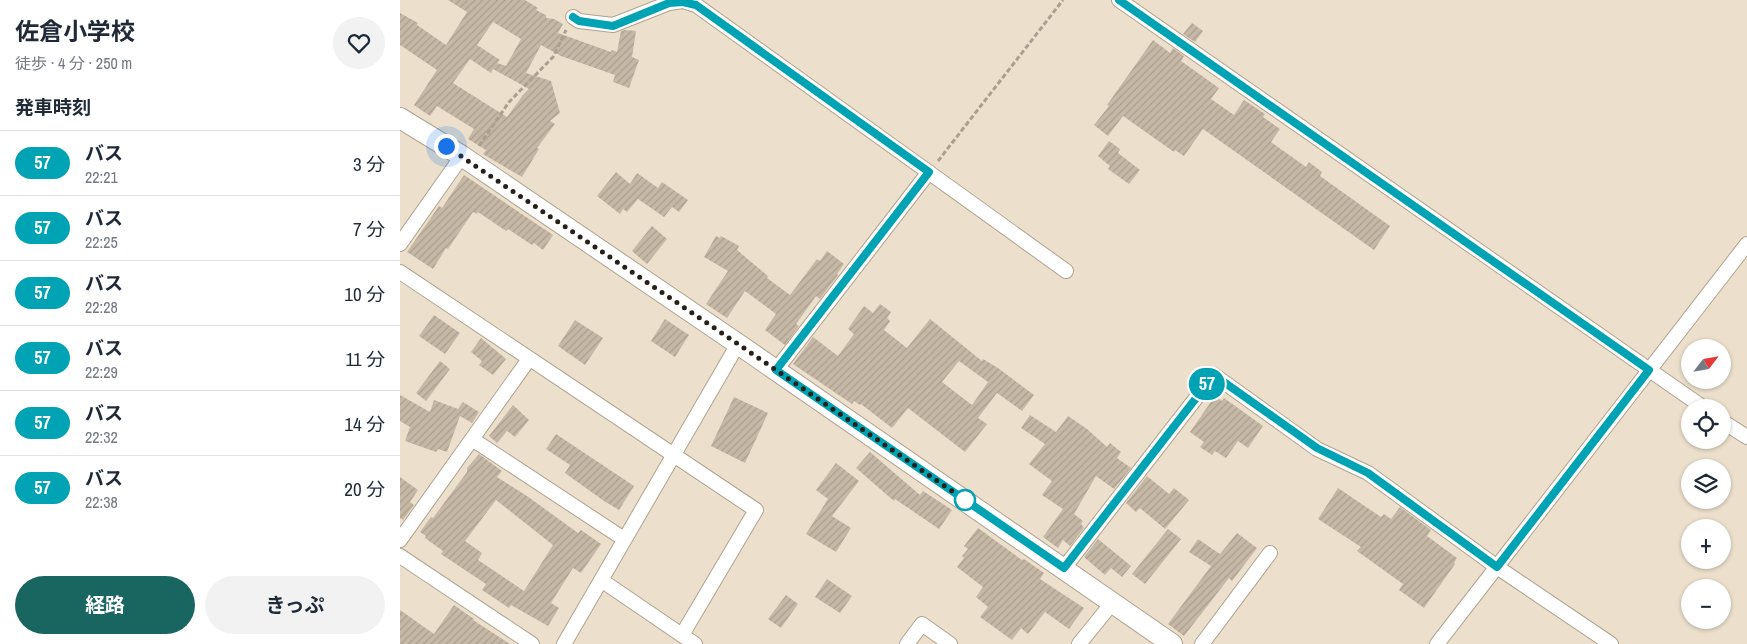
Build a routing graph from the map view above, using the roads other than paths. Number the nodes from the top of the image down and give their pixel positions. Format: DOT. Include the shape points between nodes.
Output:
graph roads {
  1 [pos="1119,0"];
  2 [pos="573,17"];
  3 [pos="400,118"];
  4 [pos="465,158"];
  5 [pos="929,172"];
  6 [pos="400,244"];
  7 [pos="1747,244"];
  8 [pos="1066,271"];
  9 [pos="400,272"];
  10 [pos="738,344"];
  11 [pos="529,359"];
  12 [pos="776,370"];
  13 [pos="1649,370"];
  14 [pos="1691,399"];
  15 [pos="1731,426"];
  16 [pos="1747,438"];
  17 [pos="472,439"];
  18 [pos="673,455"];
  19 [pos="624,539"];
  20 [pos="400,540"];
  21 [pos="1270,552"];
  22 [pos="400,556"];
  23 [pos="1497,567"];
  24 [pos="1064,568"];
  25 [pos="601,580"];
  26 [pos="1113,602"];
  27 [pos="682,635"];
  28 [pos="532,644"];
  29 [pos="564,644"];
  30 [pos="695,644"];
  31 [pos="907,644"];
  32 [pos="950,644"];
  33 [pos="1078,644"];
  34 [pos="1172,644"];
  35 [pos="1202,644"];
  36 [pos="1437,644"];
  37 [pos="1611,644"];
  1 -- 13 [label="street"];
  2 -- 5 [label="street" via="579,21 613,26 669,3 696,5"];
  3 -- 4 [label="street"];
  4 -- 6 [label="street"];
  4 -- 10 [label="street"];
  5 -- 8 [label="street"];
  5 -- 12 [label="street"];
  7 -- 13 [label="street"];
  9 -- 11 [label="street"];
  10 -- 12 [label="street"];
  10 -- 18 [label="street"];
  11 -- 17 [label="street"];
  11 -- 18 [label="street"];
  12 -- 24 [label="street"];
  13 -- 14 [label="street"];
  13 -- 23 [label="street"];
  15 -- 16 [label="street"];
  17 -- 19 [label="street"];
  17 -- 20 [label="street"];
  18 -- 19 [label="street"];
  18 -- 27 [label="street" via="756,510"];
  19 -- 25 [label="street"];
  21 -- 35 [label="street"];
  22 -- 28 [label="street"];
  23 -- 24 [label="street" via="1368,473 1317,448 1214,375"];
  23 -- 36 [label="street"];
  23 -- 37 [label="street"];
  24 -- 26 [label="street"];
  25 -- 27 [label="street"];
  25 -- 29 [label="street"];
  26 -- 33 [label="street"];
  26 -- 34 [label="street"];
  27 -- 30 [label="street"];
  31 -- 32 [label="street" via="922,624"];
}
